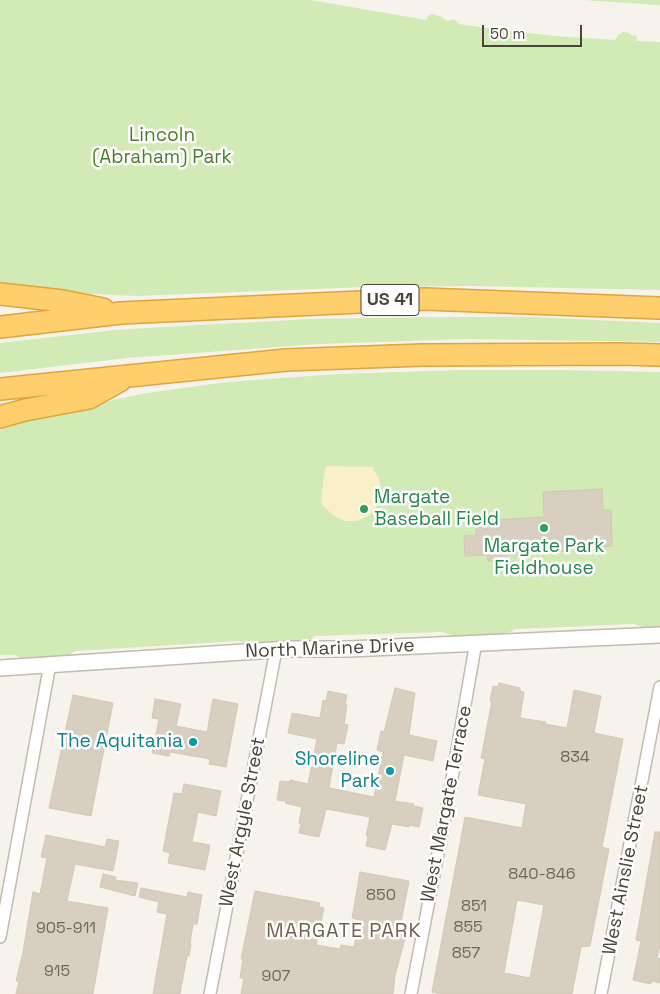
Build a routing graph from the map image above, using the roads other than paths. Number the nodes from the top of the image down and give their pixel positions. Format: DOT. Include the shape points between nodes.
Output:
graph roads {
  1 [pos="0,294"];
  2 [pos="660,308"];
  3 [pos="120,313"];
  4 [pos="0,327"];
  5 [pos="660,356"];
  6 [pos="130,376"];
  7 [pos="0,389"];
  8 [pos="0,418"];
  9 [pos="660,635"];
  10 [pos="476,642"];
  11 [pos="276,650"];
  12 [pos="50,664"];
  13 [pos="0,668"];
  14 [pos="660,687"];
  15 [pos="0,936"];
  16 [pos="210,994"];
  17 [pos="411,994"];
  18 [pos="601,994"];
  1 -- 3 [label="highway, US 41" via="63,301"];
  2 -- 3 [label="highway, US 41" via="425,299"];
  3 -- 4 [label="highway"];
  5 -- 6 [label="highway" via="422,355 295,359"];
  6 -- 7 [label="highway"];
  6 -- 8 [label="highway" via="89,398"];
  9 -- 10 [label="street, North Marine Drive"];
  10 -- 11 [label="street, North Marine Drive"];
  10 -- 17 [label="street, West Margate Terrace"];
  11 -- 12 [label="street, North Marine Drive"];
  11 -- 16 [label="street, West Argyle Street"];
  12 -- 13 [label="street, North Marine Drive"];
  12 -- 15 [label="street"];
  14 -- 18 [label="street, West Ainslie Street"];
}
